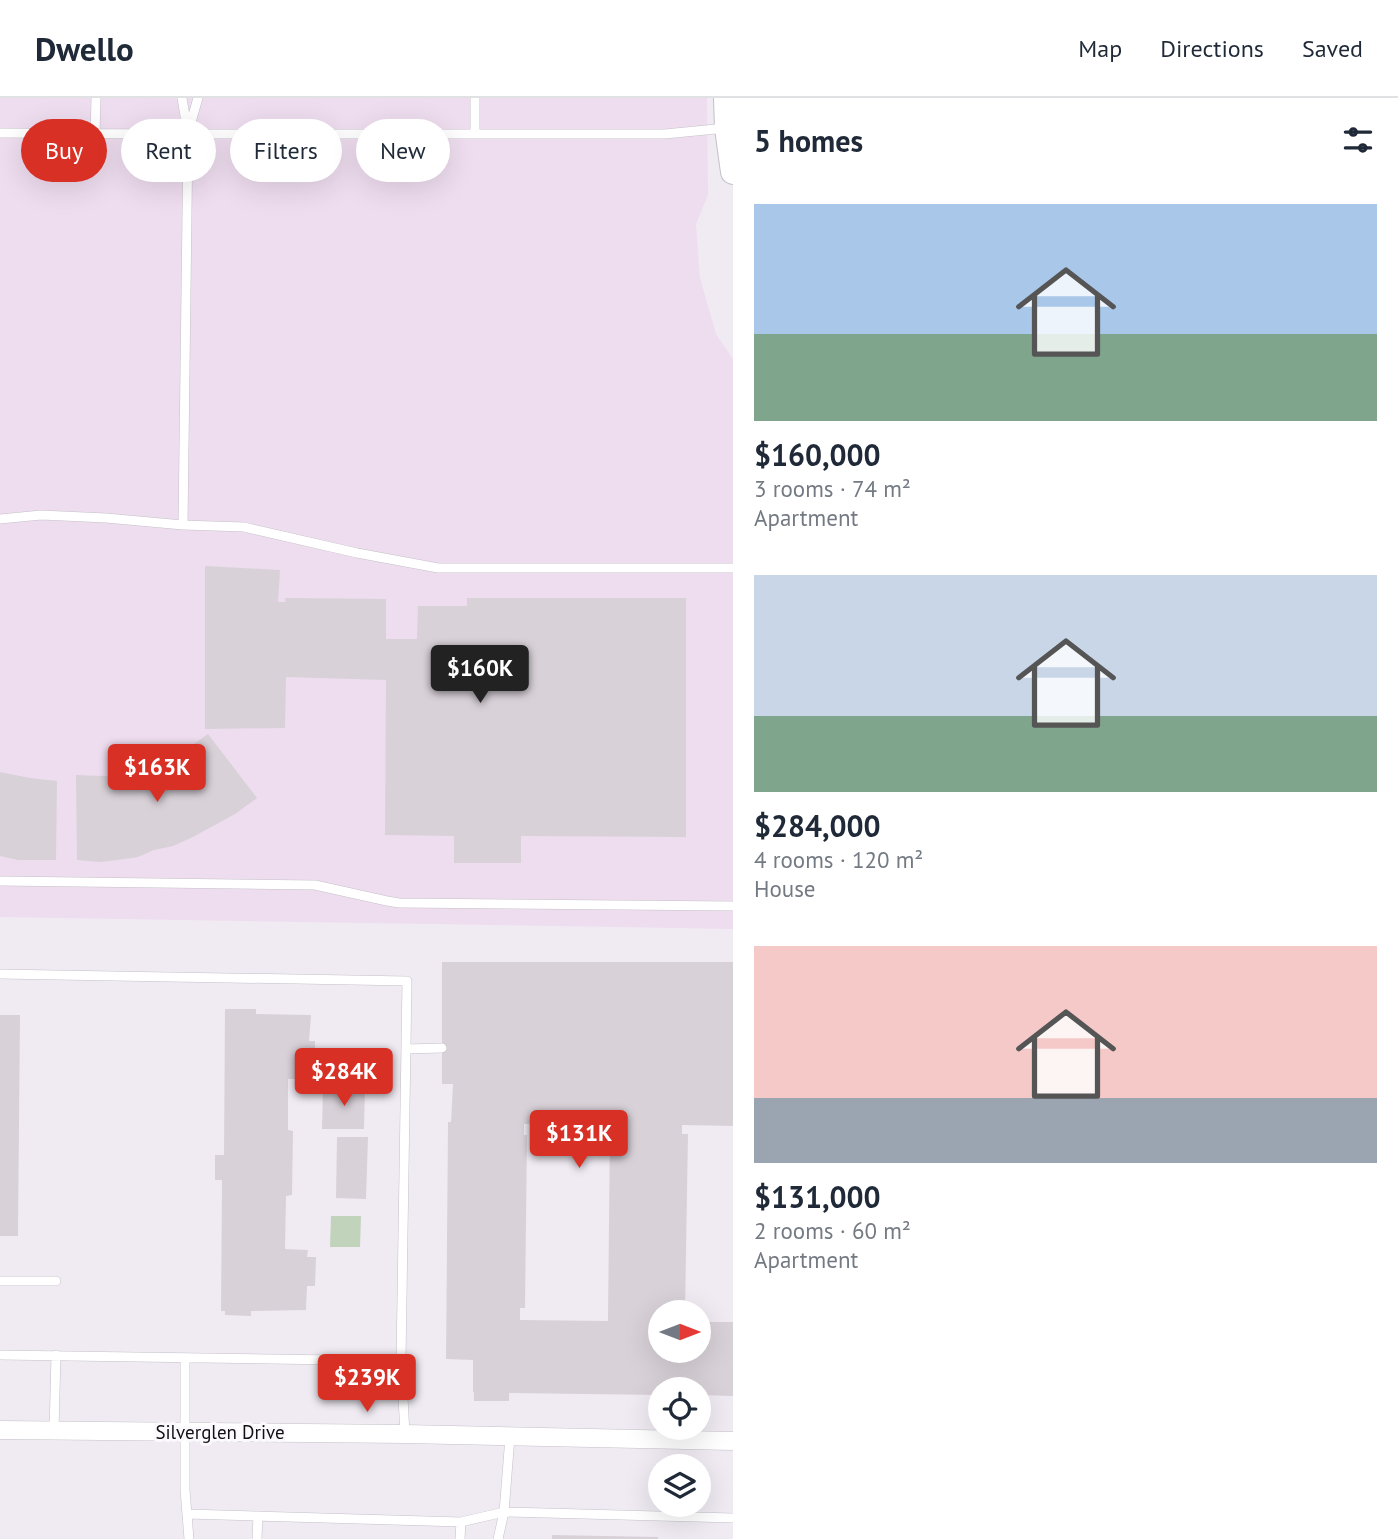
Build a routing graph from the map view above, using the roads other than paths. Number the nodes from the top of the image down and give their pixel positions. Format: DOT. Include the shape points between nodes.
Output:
graph roads {
  1 [pos="96,98"];
  2 [pos="182,98"];
  3 [pos="198,98"];
  4 [pos="475,98"];
  5 [pos="726,98"];
  6 [pos="95,119"];
  7 [pos="186,119"];
  8 [pos="192,119"];
  9 [pos="730,128"];
  10 [pos="0,133"];
  11 [pos="21,133"];
  12 [pos="216,134"];
  13 [pos="475,134"];
  14 [pos="733,172"];
  15 [pos="187,182"];
  16 [pos="0,519"];
  17 [pos="183,525"];
  18 [pos="733,568"];
  19 [pos="0,881"];
  20 [pos="733,906"];
  21 [pos="0,974"];
  22 [pos="442,1048"];
  23 [pos="406,1049"];
  24 [pos="0,1281"];
  25 [pos="56,1282"];
  26 [pos="0,1354"];
  27 [pos="55,1355"];
  28 [pos="185,1358"];
  29 [pos="401,1361"];
  30 [pos="0,1430"];
  31 [pos="54,1431"];
  32 [pos="186,1432"];
  33 [pos="405,1434"];
  34 [pos="510,1437"];
  35 [pos="733,1441"];
  36 [pos="504,1512"];
  37 [pos="187,1514"];
  38 [pos="258,1516"];
  39 [pos="733,1517"];
  40 [pos="461,1522"];
  41 [pos="189,1539"];
  42 [pos="257,1539"];
  43 [pos="460,1539"];
  44 [pos="498,1539"];
  1 -- 6 [label="lane"];
  2 -- 7 [label="lane"];
  3 -- 8 [label="lane"];
  4 -- 13 [label="lane"];
  5 -- 9 [label="main road"];
  9 -- 13 [label="lane" via="665,134"];
  9 -- 14 [label="main road"];
  10 -- 11 [label="lane"];
  12 -- 13 [label="lane"];
  15 -- 17 [label="lane"];
  16 -- 17 [label="lane" via="41,515"];
  17 -- 18 [label="lane" via="244,527 438,568"];
  19 -- 20 [label="lane" via="315,885 399,902"];
  21 -- 23 [label="lane" via="407,981"];
  22 -- 23 [label="lane"];
  23 -- 29 [label="lane"];
  24 -- 25 [label="lane"];
  26 -- 27 [label="lane"];
  27 -- 28 [label="lane"];
  27 -- 31 [label="lane"];
  28 -- 29 [label="lane"];
  28 -- 32 [label="lane"];
  29 -- 33 [label="lane"];
  30 -- 31 [label="street, Silverglen Drive"];
  31 -- 32 [label="street, Silverglen Drive"];
  32 -- 33 [label="street, Silverglen Drive"];
  32 -- 37 [label="lane"];
  33 -- 34 [label="street, Silverglen Drive"];
  34 -- 35 [label="street, Silverglen Drive"];
  34 -- 36 [label="lane"];
  36 -- 39 [label="lane"];
  36 -- 40 [label="lane"];
  36 -- 44 [label="lane"];
  37 -- 38 [label="lane"];
  37 -- 41 [label="lane"];
  38 -- 40 [label="lane"];
  38 -- 42 [label="lane"];
  40 -- 43 [label="lane"];
}
